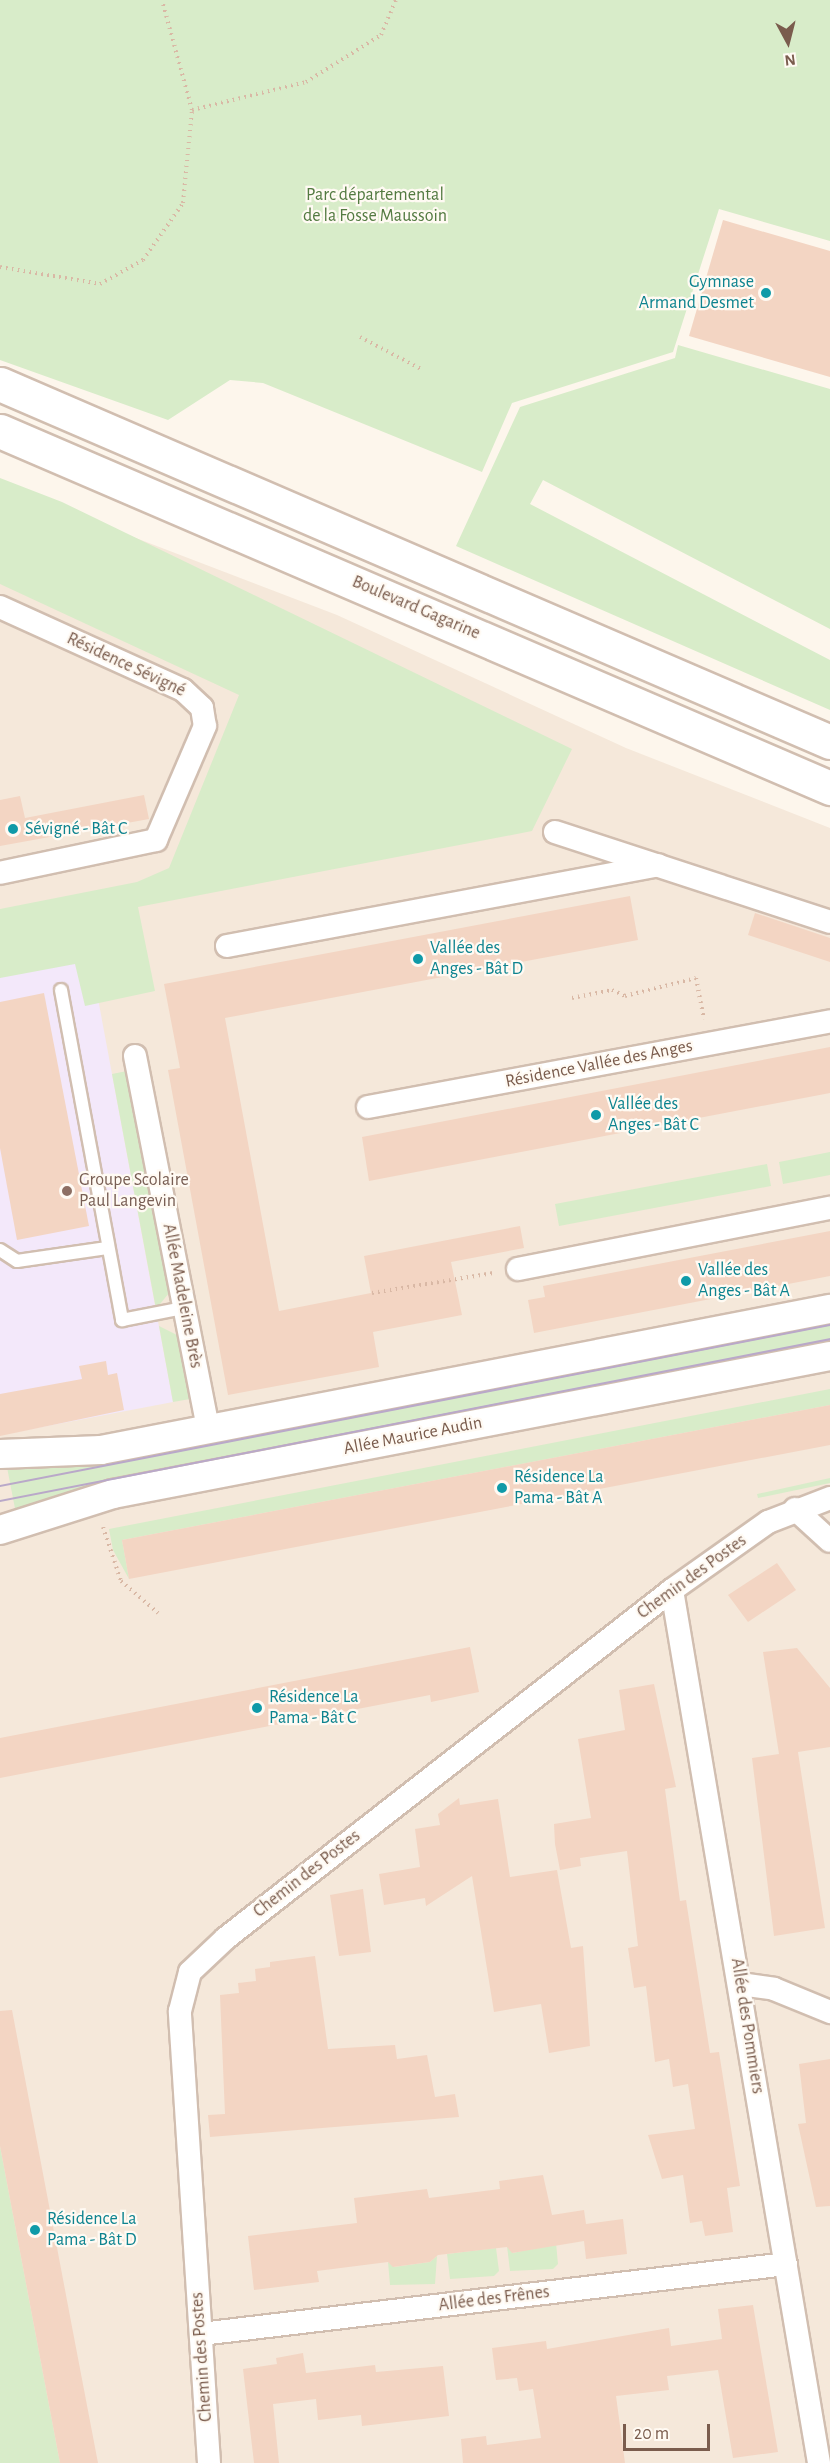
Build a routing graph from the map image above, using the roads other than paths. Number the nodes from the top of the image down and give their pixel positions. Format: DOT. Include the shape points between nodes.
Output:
graph roads {
  1 [pos="0,384"];
  2 [pos="0,431"];
  3 [pos="0,607"];
  4 [pos="830,742"];
  5 [pos="830,788"];
  6 [pos="555,832"];
  7 [pos="658,865"];
  8 [pos="0,873"];
  9 [pos="830,922"];
  10 [pos="227,946"];
  11 [pos="61,990"];
  12 [pos="830,1021"];
  13 [pos="135,1056"];
  14 [pos="368,1107"];
  15 [pos="830,1208"];
  16 [pos="107,1248"];
  17 [pos="0,1250"];
  18 [pos="518,1269"];
  19 [pos="184,1308"];
  20 [pos="830,1309"];
  21 [pos="830,1356"];
  22 [pos="208,1429"];
  23 [pos="0,1454"];
  24 [pos="830,1498"];
  25 [pos="795,1509"];
  26 [pos="0,1530"];
  27 [pos="830,1541"];
  28 [pos="672,1590"];
  29 [pos="740,1984"];
  30 [pos="830,2012"];
  31 [pos="786,2264"];
  32 [pos="201,2334"];
  33 [pos="209,2463"];
  34 [pos="819,2463"];
  1 -- 4 [label="main road"];
  2 -- 5 [label="main road, Boulevard Gagarine"];
  3 -- 8 [label="street, Résidence Sévigné" via="183,690 202,708 205,726 156,840"];
  6 -- 7 [label="street"];
  7 -- 9 [label="street"];
  7 -- 10 [label="street"];
  11 -- 16 [label="lane"];
  12 -- 14 [label="street, Résidence Vallée des Anges"];
  13 -- 19 [label="street, Allée Madeleine Brès"];
  15 -- 18 [label="street"];
  16 -- 17 [label="lane" via="17,1261"];
  16 -- 19 [label="lane" via="122,1320"];
  19 -- 22 [label="street, Allée Madeleine Brès"];
  20 -- 22 [label="street"];
  21 -- 26 [label="street, Allée Maurice Audin" via="101,1498"];
  22 -- 23 [label="street" via="101,1450"];
  24 -- 25 [label="street, Chemin des Postes"];
  25 -- 27 [label="street"];
  25 -- 28 [label="street, Chemin des Postes"];
  28 -- 29 [label="street, Allée des Pommiers"];
  28 -- 32 [label="street, Chemin des Postes" via="253,1917 190,1972 180,2011"];
  29 -- 30 [label="street" via="774,1989"];
  29 -- 31 [label="street, Allée des Pommiers"];
  31 -- 32 [label="street, Allée des Frênes"];
  31 -- 34 [label="street, Allée des Pommiers"];
  32 -- 33 [label="street, Chemin des Postes"];
}
